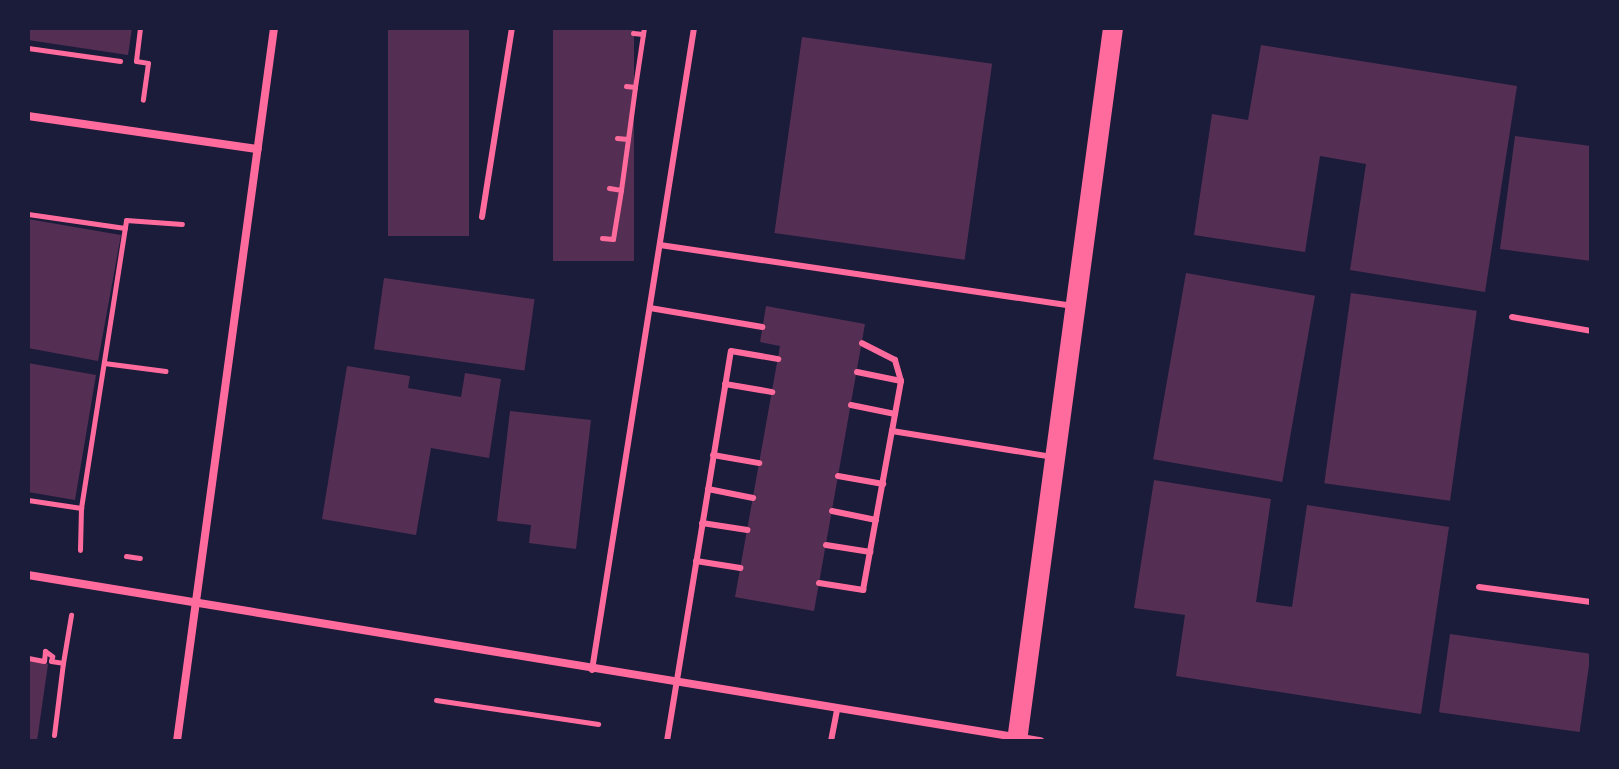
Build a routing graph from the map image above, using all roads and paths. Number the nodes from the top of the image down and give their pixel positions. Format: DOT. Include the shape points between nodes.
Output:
graph roads {
  1 [pos="140,28"];
  2 [pos="274,28"];
  3 [pos="512,28"];
  4 [pos="694,28"];
  5 [pos="1113,28"];
  6 [pos="643,31"];
  7 [pos="633,33"];
  8 [pos="28,48"];
  9 [pos="120,61"];
  10 [pos="626,86"];
  11 [pos="635,87"];
  12 [pos="141,115"];
  13 [pos="28,116"];
  14 [pos="617,138"];
  15 [pos="628,139"];
  16 [pos="258,149"];
  17 [pos="609,188"];
  18 [pos="621,190"];
  19 [pos="28,214"];
  20 [pos="482,217"];
  21 [pos="182,224"];
  22 [pos="125,228"];
  23 [pos="602,238"];
  24 [pos="660,245"];
  25 [pos="1076,306"];
  26 [pos="650,308"];
  27 [pos="1512,317"];
  28 [pos="762,327"];
  29 [pos="1591,331"];
  30 [pos="862,343"];
  31 [pos="778,359"];
  32 [pos="104,363"];
  33 [pos="165,371"];
  34 [pos="857,372"];
  35 [pos="901,381"];
  36 [pos="725,384"];
  37 [pos="772,392"];
  38 [pos="851,405"];
  39 [pos="895,414"];
  40 [pos="892,431"];
  41 [pos="713,455"];
  42 [pos="1055,457"];
  43 [pos="759,463"];
  44 [pos="838,476"];
  45 [pos="883,484"];
  46 [pos="708,489"];
  47 [pos="753,498"];
  48 [pos="28,500"];
  49 [pos="81,508"];
  50 [pos="832,511"];
  51 [pos="876,520"];
  52 [pos="702,523"];
  53 [pos="747,530"];
  54 [pos="826,545"];
  55 [pos="89,551"];
  56 [pos="870,552"];
  57 [pos="115,554"];
  58 [pos="140,558"];
  59 [pos="696,561"];
  60 [pos="740,568"];
  61 [pos="28,575"];
  62 [pos="819,583"];
  63 [pos="1479,587"];
  64 [pos="1591,602"];
  65 [pos="195,606"];
  66 [pos="85,616"];
  67 [pos="28,658"];
  68 [pos="63,663"];
  69 [pos="592,670"];
  70 [pos="678,684"];
  71 [pos="436,700"];
  72 [pos="837,710"];
  73 [pos="598,724"];
  74 [pos="54,735"];
  75 [pos="1017,740"];
  76 [pos="177,741"];
  77 [pos="667,741"];
  78 [pos="831,741"];
  79 [pos="1040,741"];
  1 -- 12 [label="path" via="136,61 148,63"];
  2 -- 16 [label="street"];
  3 -- 20 [label="lane"];
  4 -- 24 [label="lane"];
  5 -- 25 [label="main road"];
  6 -- 7 [label="path"];
  6 -- 11 [label="path"];
  8 -- 9 [label="path"];
  10 -- 11 [label="path"];
  11 -- 15 [label="path"];
  13 -- 16 [label="street"];
  14 -- 15 [label="path"];
  15 -- 18 [label="path"];
  16 -- 65 [label="street"];
  17 -- 18 [label="path"];
  18 -- 23 [label="path" via="613,239"];
  19 -- 22 [label="path"];
  21 -- 22 [label="path" via="126,220"];
  22 -- 32 [label="path"];
  24 -- 25 [label="lane"];
  24 -- 26 [label="lane"];
  25 -- 42 [label="main road"];
  26 -- 28 [label="lane"];
  26 -- 69 [label="lane"];
  27 -- 29 [label="lane"];
  30 -- 35 [label="lane" via="895,360"];
  31 -- 36 [label="lane" via="731,351"];
  32 -- 33 [label="path"];
  32 -- 49 [label="path"];
  34 -- 35 [label="lane"];
  35 -- 39 [label="lane"];
  36 -- 37 [label="lane"];
  36 -- 41 [label="lane"];
  38 -- 39 [label="lane"];
  39 -- 40 [label="lane"];
  40 -- 42 [label="lane"];
  40 -- 45 [label="lane"];
  41 -- 43 [label="lane"];
  41 -- 46 [label="lane"];
  42 -- 75 [label="main road"];
  44 -- 45 [label="lane"];
  45 -- 51 [label="lane"];
  46 -- 47 [label="lane"];
  46 -- 52 [label="lane"];
  48 -- 49 [label="path"];
  49 -- 55 [label="path" via="76,549"];
  50 -- 51 [label="lane"];
  51 -- 56 [label="lane"];
  52 -- 53 [label="lane"];
  52 -- 59 [label="lane"];
  54 -- 56 [label="lane"];
  56 -- 62 [label="lane" via="863,590"];
  57 -- 58 [label="path"];
  59 -- 60 [label="lane"];
  59 -- 70 [label="lane"];
  61 -- 65 [label="street"];
  63 -- 64 [label="lane"];
  65 -- 69 [label="street"];
  65 -- 76 [label="street"];
  66 -- 68 [label="path" via="70,614"];
  67 -- 68 [label="path" via="44,661 45,651 51,661"];
  68 -- 74 [label="path"];
  69 -- 70 [label="street"];
  70 -- 72 [label="street"];
  70 -- 77 [label="lane"];
  71 -- 73 [label="path"];
  72 -- 75 [label="street"];
  72 -- 78 [label="lane"];
  75 -- 79 [label="street"];
}
